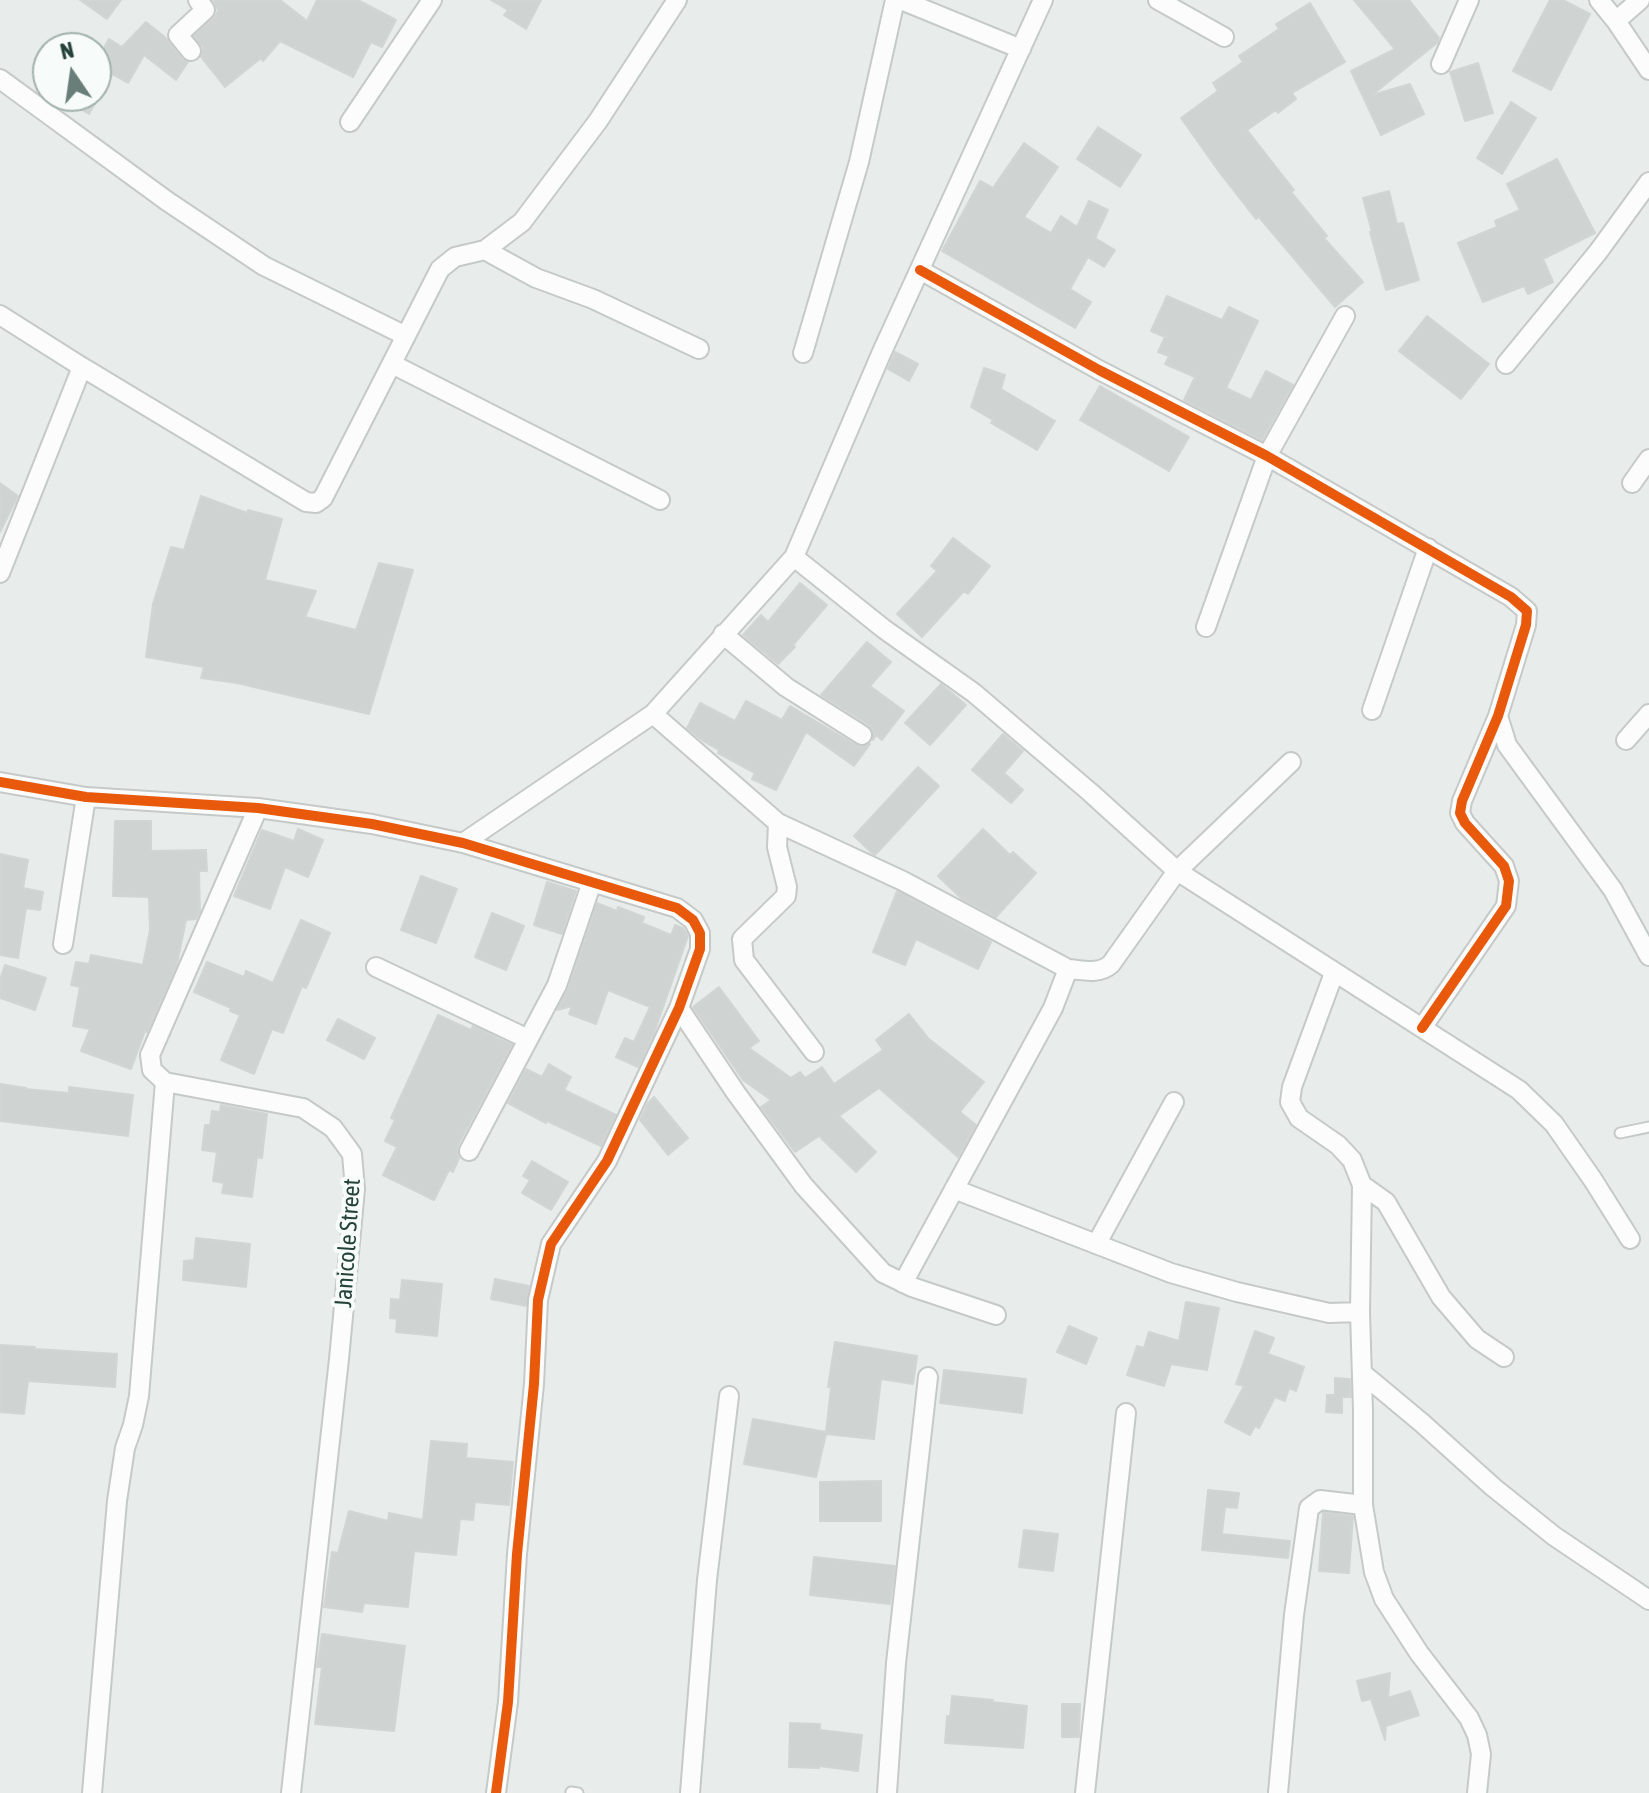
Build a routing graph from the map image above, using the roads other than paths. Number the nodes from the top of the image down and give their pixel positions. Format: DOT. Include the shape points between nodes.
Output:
graph roads {
  1 [pos="198,0"];
  2 [pos="432,0"];
  3 [pos="677,0"];
  4 [pos="895,0"];
  5 [pos="901,0"];
  6 [pos="1043,0"];
  7 [pos="1158,0"];
  8 [pos="1469,0"];
  9 [pos="1599,0"];
  10 [pos="1640,0"];
  11 [pos="1616,21"];
  12 [pos="1224,37"];
  13 [pos="1021,49"];
  14 [pos="191,51"];
  15 [pos="1441,64"];
  16 [pos="1649,70"];
  17 [pos="0,79"];
  18 [pos="350,122"];
  19 [pos="1649,182"];
  20 [pos="485,250"];
  21 [pos="920,270"];
  22 [pos="0,315"];
  23 [pos="1345,316"];
  24 [pos="406,336"];
  25 [pos="699,349"];
  26 [pos="803,353"];
  27 [pos="392,364"];
  28 [pos="1506,364"];
  29 [pos="82,367"];
  30 [pos="1267,456"];
  31 [pos="1649,459"];
  32 [pos="1632,483"];
  33 [pos="660,500"];
  34 [pos="1428,548"];
  35 [pos="794,557"];
  36 [pos="0,573"];
  37 [pos="1206,627"];
  38 [pos="723,634"];
  39 [pos="1372,710"];
  40 [pos="653,714"];
  41 [pos="1649,714"];
  42 [pos="1498,716"];
  43 [pos="862,735"];
  44 [pos="1626,740"];
  45 [pos="1291,762"];
  46 [pos="0,782"];
  47 [pos="86,797"];
  48 [pos="258,808"];
  49 [pos="778,823"];
  50 [pos="463,843"];
  51 [pos="1177,871"];
  52 [pos="592,882"];
  53 [pos="63,944"];
  54 [pos="1649,956"];
  55 [pos="376,967"];
  56 [pos="1068,969"];
  57 [pos="1334,973"];
  58 [pos="679,1008"];
  59 [pos="1422,1028"];
  60 [pos="528,1039"];
  61 [pos="814,1052"];
  62 [pos="165,1082"];
  63 [pos="1174,1102"];
  64 [pos="1649,1127"];
  65 [pos="1620,1133"];
  66 [pos="469,1151"];
  67 [pos="1362,1185"];
  68 [pos="954,1189"];
  69 [pos="1630,1239"];
  70 [pos="1097,1243"];
  71 [pos="903,1283"];
  72 [pos="1360,1312"];
  73 [pos="996,1315"];
  74 [pos="1504,1357"];
  75 [pos="1362,1373"];
  76 [pos="928,1377"];
  77 [pos="729,1396"];
  78 [pos="1126,1413"];
  79 [pos="1363,1505"];
  80 [pos="1649,1600"];
  81 [pos="571,1792"];
  82 [pos="92,1793"];
  83 [pos="291,1793"];
  84 [pos="496,1793"];
  85 [pos="578,1793"];
  86 [pos="690,1793"];
  87 [pos="887,1793"];
  88 [pos="1085,1793"];
  89 [pos="1278,1793"];
  90 [pos="1477,1793"];
  1 -- 14 [label="street" via="205,10 178,35"];
  2 -- 18 [label="street"];
  3 -- 20 [label="street" via="598,121 522,222"];
  4 -- 26 [label="street" via="859,162"];
  5 -- 13 [label="street"];
  6 -- 13 [label="street"];
  7 -- 12 [label="street"];
  8 -- 15 [label="street"];
  9 -- 11 [label="street"];
  10 -- 11 [label="street"];
  11 -- 16 [label="street"];
  13 -- 21 [label="street"];
  17 -- 24 [label="street" via="264,266"];
  19 -- 28 [label="street"];
  20 -- 24 [label="street" via="455,257 440,269"];
  20 -- 25 [label="street"];
  21 -- 30 [label="street"];
  21 -- 35 [label="street"];
  22 -- 29 [label="street"];
  23 -- 30 [label="street"];
  24 -- 27 [label="street"];
  27 -- 29 [label="street" via="316,503 306,502"];
  27 -- 33 [label="street"];
  29 -- 36 [label="street"];
  30 -- 34 [label="street"];
  30 -- 37 [label="street"];
  31 -- 32 [label="street"];
  34 -- 39 [label="street"];
  34 -- 42 [label="street" via="1527,611"];
  35 -- 38 [label="street"];
  35 -- 51 [label="street" via="974,693"];
  38 -- 40 [label="street"];
  38 -- 43 [label="street" via="786,687"];
  40 -- 49 [label="street"];
  40 -- 50 [label="street"];
  41 -- 44 [label="street"];
  42 -- 54 [label="street" via="1507,745 1613,890"];
  42 -- 59 [label="street" via="1460,813 1504,866 1509,881 1506,906"];
  45 -- 51 [label="street"];
  46 -- 47 [label="street"];
  47 -- 48 [label="street"];
  47 -- 53 [label="street"];
  48 -- 50 [label="street"];
  48 -- 62 [label="street" via="150,1055 152,1070"];
  49 -- 56 [label="street" via="903,881"];
  49 -- 61 [label="street" via="786,896 742,939 744,960"];
  50 -- 52 [label="street"];
  51 -- 56 [label="street" via="1105,970"];
  51 -- 57 [label="street"];
  52 -- 58 [label="street" via="677,908 693,920 700,949"];
  52 -- 60 [label="street" via="557,985"];
  55 -- 60 [label="street"];
  56 -- 68 [label="street" via="1053,1008"];
  57 -- 59 [label="street"];
  57 -- 67 [label="street" via="1290,1102 1299,1118 1352,1160"];
  58 -- 71 [label="street" via="804,1186 883,1273"];
  58 -- 84 [label="street" via="607,1161 551,1244 538,1300 508,1702"];
  59 -- 69 [label="street" via="1519,1090 1554,1124"];
  60 -- 66 [label="street"];
  62 -- 82 [label="street" via="139,1396 117,1501"];
  62 -- 83 [label="street, Janicole Street" via="303,1108 333,1128 352,1154 354,1205"];
  63 -- 70 [label="street"];
  64 -- 65 [label="lane"];
  67 -- 72 [label="street"];
  67 -- 74 [label="street" via="1386,1202 1441,1297 1477,1339"];
  68 -- 70 [label="street"];
  68 -- 71 [label="street"];
  70 -- 72 [label="street" via="1237,1292 1329,1313"];
  71 -- 73 [label="street"];
  72 -- 75 [label="street"];
  75 -- 79 [label="street"];
  75 -- 80 [label="street" via="1554,1536"];
  76 -- 87 [label="street"];
  77 -- 86 [label="street"];
  78 -- 88 [label="street"];
  79 -- 89 [label="street" via="1320,1500 1309,1508"];
  79 -- 90 [label="street" via="1384,1599 1477,1735"];
  81 -- 85 [label="lane"];
}
